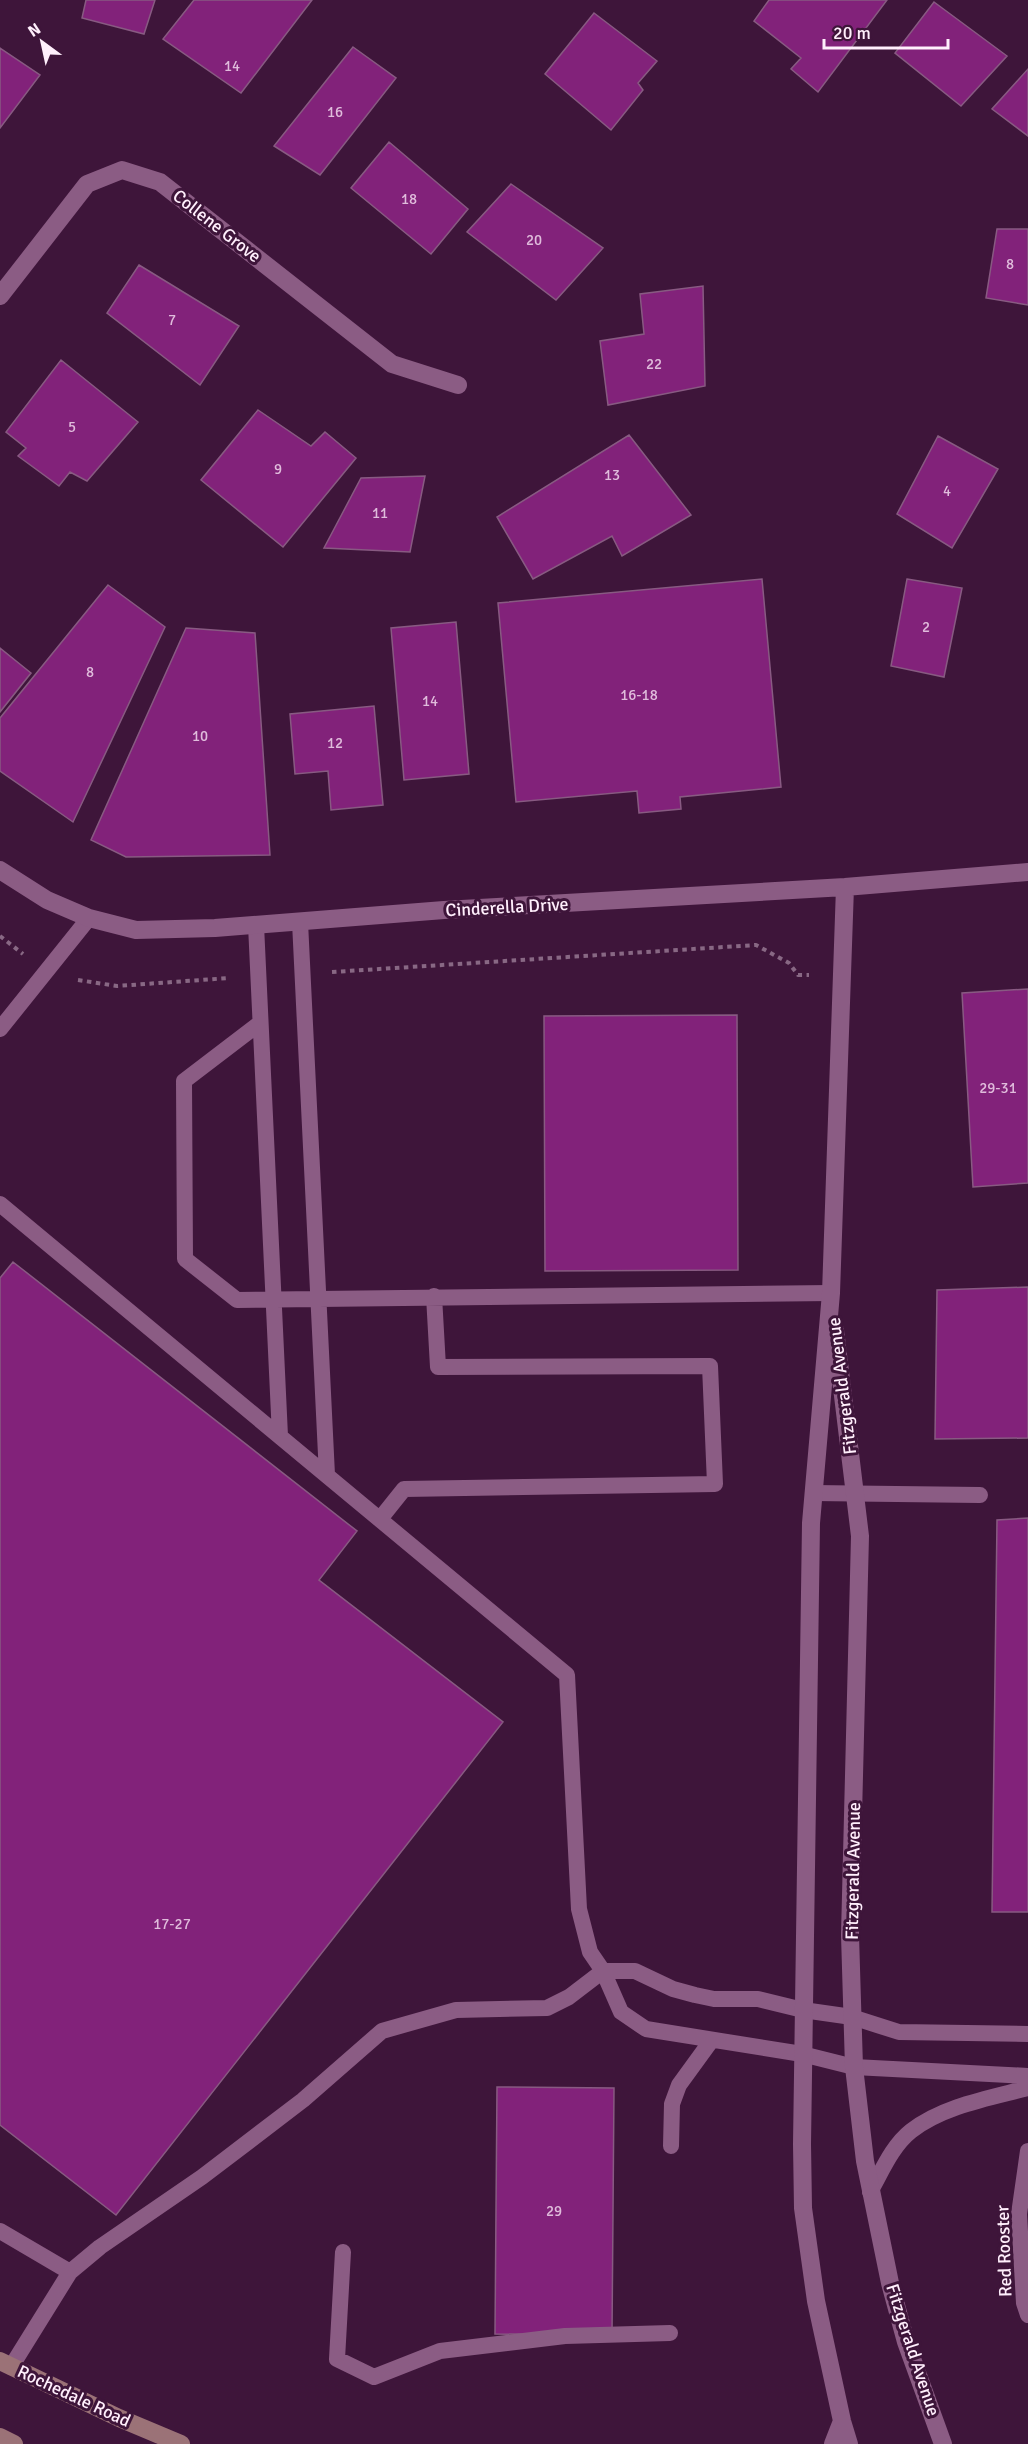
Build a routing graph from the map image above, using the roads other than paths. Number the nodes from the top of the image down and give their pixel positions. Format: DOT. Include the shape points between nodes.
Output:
graph roads {
  1 [pos="0,296"];
  2 [pos="458,384"];
  3 [pos="0,870"];
  4 [pos="1028,872"];
  5 [pos="845,887"];
  6 [pos="89,918"];
  7 [pos="300,922"];
  8 [pos="256,925"];
  9 [pos="260,1023"];
  10 [pos="0,1029"];
  11 [pos="0,1204"];
  12 [pos="831,1293"];
  13 [pos="435,1296"];
  14 [pos="280,1436"];
  15 [pos="327,1475"];
  16 [pos="813,1493"];
  17 [pos="855,1493"];
  18 [pos="980,1496"];
  19 [pos="380,1519"];
  20 [pos="603,1971"];
  21 [pos="803,2010"];
  22 [pos="852,2017"];
  23 [pos="1028,2034"];
  24 [pos="711,2041"];
  25 [pos="802,2054"];
  26 [pos="854,2067"];
  27 [pos="1028,2076"];
  28 [pos="1028,2088"];
  29 [pos="670,2146"];
  30 [pos="1028,2151"];
  31 [pos="870,2192"];
  32 [pos="0,2231"];
  33 [pos="343,2252"];
  34 [pos="70,2272"];
  35 [pos="1028,2314"];
  36 [pos="670,2333"];
  37 [pos="6,2364"];
  38 [pos="842,2421"];
  39 [pos="0,2437"];
  40 [pos="944,2442"];
  41 [pos="14,2444"];
  42 [pos="181,2444"];
  43 [pos="833,2444"];
  44 [pos="849,2444"];
  1 -- 2 [label="street, Collene Grove" via="87,184 122,170 160,182 392,364"];
  3 -- 6 [label="street, Cinderella Drive" via="47,900"];
  4 -- 5 [label="street, Cinderella Drive"];
  5 -- 7 [label="street, Cinderella Drive"];
  5 -- 12 [label="street, Fitzgerald Avenue"];
  6 -- 8 [label="street, Cinderella Drive" via="136,930"];
  6 -- 10 [label="lane"];
  7 -- 8 [label="street, Cinderella Drive"];
  7 -- 15 [label="lane"];
  8 -- 9 [label="lane"];
  9 -- 13 [label="lane" via="184,1081 185,1259 237,1300"];
  9 -- 14 [label="lane"];
  11 -- 14 [label="lane"];
  12 -- 13 [label="lane"];
  12 -- 16 [label="street, Fitzgerald Avenue"];
  12 -- 17 [label="street, Fitzgerald Avenue"];
  13 -- 19 [label="lane" via="438,1367 710,1366 715,1484 404,1490"];
  14 -- 15 [label="lane"];
  15 -- 19 [label="lane"];
  16 -- 17 [label="lane"];
  16 -- 21 [label="street, Fitzgerald Avenue"];
  17 -- 18 [label="lane"];
  17 -- 22 [label="street, Fitzgerald Avenue" via="860,1536 850,1935"];
  19 -- 20 [label="lane" via="567,1675 579,1909 590,1952"];
  20 -- 21 [label="lane" via="635,1971 673,1989 714,1999 758,1999"];
  20 -- 24 [label="lane" via="621,2012 633,2021 646,2029"];
  20 -- 34 [label="lane" via="547,2008 456,2010 382,2031 303,2100"];
  21 -- 22 [label="lane"];
  21 -- 25 [label="street, Fitzgerald Avenue"];
  22 -- 23 [label="lane" via="898,2032"];
  22 -- 26 [label="street, Fitzgerald Avenue"];
  24 -- 25 [label="lane"];
  24 -- 29 [label="lane" via="679,2085 672,2104"];
  25 -- 26 [label="lane"];
  25 -- 38 [label="street, Fitzgerald Avenue" via="803,2208 816,2301"];
  26 -- 27 [label="lane"];
  26 -- 31 [label="street, Fitzgerald Avenue"];
  28 -- 31 [label="lane" via="970,2103 912,2131 889,2158"];
  30 -- 35 [label="lane, Red Rooster" via="1019,2214"];
  31 -- 40 [label="street, Fitzgerald Avenue" via="906,2342"];
  32 -- 34 [label="lane"];
  33 -- 36 [label="lane" via="337,2359 374,2377 440,2351 565,2336"];
  34 -- 37 [label="lane"];
  37 -- 42 [label="main road, Rochedale Road"];
  38 -- 43 [label="street"];
  38 -- 44 [label="street, Fitzgerald Avenue"];
  39 -- 41 [label="main road"];
}
